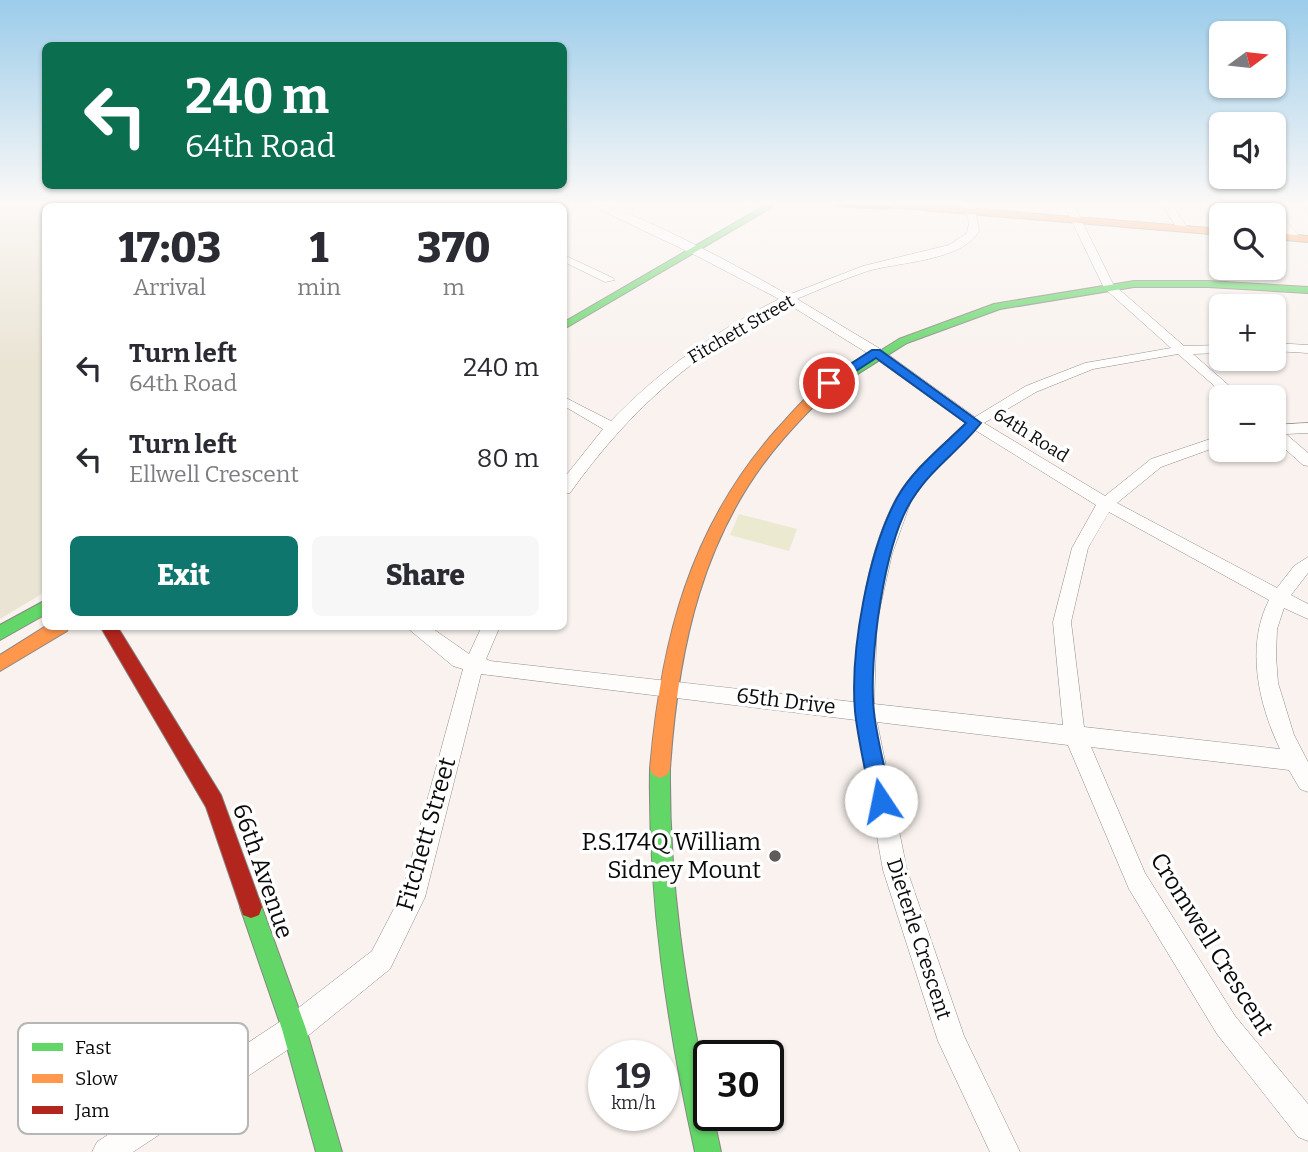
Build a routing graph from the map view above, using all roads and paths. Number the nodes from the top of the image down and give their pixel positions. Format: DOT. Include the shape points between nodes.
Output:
graph roads {
  1 [pos="651,257"];
  2 [pos="685,257"];
  3 [pos="709,257"];
  4 [pos="916,257"];
  5 [pos="1094,257"];
  6 [pos="567,259"];
  7 [pos="620,274"];
  8 [pos="1108,286"];
  9 [pos="1308,290"];
  10 [pos="586,292"];
  11 [pos="787,300"];
  12 [pos="567,324"];
  13 [pos="1286,348"];
  14 [pos="1209,349"];
  15 [pos="1308,349"];
  16 [pos="1181,350"];
  17 [pos="876,352"];
  18 [pos="1221,385"];
  19 [pos="567,403"];
  20 [pos="974,423"];
  21 [pos="611,427"];
  22 [pos="1308,428"];
  23 [pos="1286,430"];
  24 [pos="1286,442"];
  25 [pos="1209,445"];
  26 [pos="1308,461"];
  27 [pos="567,485"];
  28 [pos="1105,504"];
  29 [pos="1308,564"];
  30 [pos="1278,597"];
  31 [pos="42,608"];
  32 [pos="1308,612"];
  33 [pos="55,630"];
  34 [pos="110,630"];
  35 [pos="419,630"];
  36 [pos="489,630"];
  37 [pos="0,633"];
  38 [pos="0,664"];
  39 [pos="473,666"];
  40 [pos="665,687"];
  41 [pos="864,710"];
  42 [pos="1074,733"];
  43 [pos="1294,761"];
  44 [pos="1308,782"];
  45 [pos="294,1029"];
  46 [pos="248,1059"];
  47 [pos="1308,1128"];
  48 [pos="134,1134"];
  49 [pos="107,1152"];
  50 [pos="329,1152"];
  51 [pos="708,1152"];
  52 [pos="1005,1152"];
  1 -- 7 [label="street"];
  2 -- 12 [label="street"];
  3 -- 11 [label="street, 64th Road"];
  4 -- 11 [label="street, Fitchett Street" via="867,268"];
  5 -- 8 [label="street"];
  6 -- 7 [label="street"];
  7 -- 10 [label="street"];
  8 -- 9 [label="street" via="1225,283"];
  8 -- 16 [label="street"];
  8 -- 17 [label="street" via="1015,301 921,331"];
  11 -- 17 [label="street, 64th Road"];
  11 -- 21 [label="street, Fitchett Street" via="712,342 662,377"];
  13 -- 15 [label="street"];
  14 -- 16 [label="street, Dieterle Crescent"];
  16 -- 18 [label="street"];
  16 -- 20 [label="street, Dieterle Crescent" via="1090,366 1031,389"];
  17 -- 20 [label="street, 64th Road"];
  17 -- 40 [label="street" via="829,383 778,431 731,493 681,607"];
  19 -- 21 [label="street"];
  20 -- 28 [label="street, 64th Road"];
  20 -- 41 [label="street, Dieterle Crescent" via="923,474 904,499 891,532 868,621"];
  21 -- 27 [label="street, Fitchett Street"];
  22 -- 23 [label="street"];
  24 -- 26 [label="street"];
  25 -- 28 [label="street, Cromwell Crescent" via="1156,463"];
  28 -- 30 [label="street, 64th Road"];
  28 -- 42 [label="street, Cromwell Crescent" via="1080,548 1062,622"];
  29 -- 30 [label="street"];
  30 -- 32 [label="street, 64th Road"];
  30 -- 43 [label="street" via="1266,655 1273,701"];
  31 -- 37 [label="street"];
  33 -- 38 [label="street"];
  34 -- 45 [label="street, 66th Avenue" via="214,802"];
  35 -- 39 [label="street, 65th Drive"];
  36 -- 39 [label="street, Fitchett Street"];
  39 -- 40 [label="street, 65th Drive"];
  39 -- 45 [label="street, Fitchett Street" via="413,897 381,960"];
  40 -- 41 [label="street, 65th Drive"];
  40 -- 51 [label="street" via="658,825 676,1005"];
  41 -- 42 [label="street, 65th Drive"];
  41 -- 52 [label="street, Dieterle Crescent" via="895,870 952,1041"];
  42 -- 43 [label="street, 65th Drive"];
  42 -- 47 [label="street, Cromwell Crescent" via="1137,881 1226,1025"];
  43 -- 44 [label="street"];
  45 -- 46 [label="street, Fitchett Street"];
  45 -- 50 [label="street, 66th Avenue"];
  48 -- 49 [label="street, Fitchett Street"];
}
